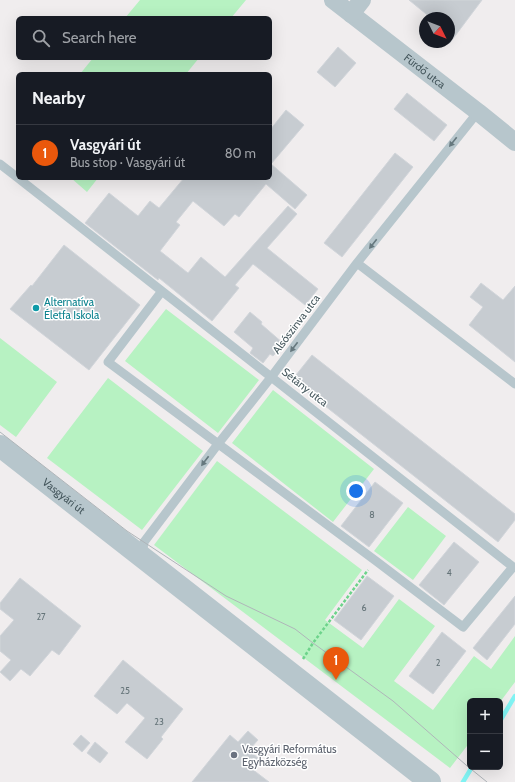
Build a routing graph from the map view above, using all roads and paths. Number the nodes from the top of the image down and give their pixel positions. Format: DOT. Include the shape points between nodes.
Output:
graph roads {
  1 [pos="333,0"];
  2 [pos="356,7"];
  3 [pos="478,112"];
  4 [pos="515,142"];
  5 [pos="0,164"];
  6 [pos="16,176"];
  7 [pos="21,180"];
  8 [pos="357,263"];
  9 [pos="162,291"];
  10 [pos="272,376"];
  11 [pos="515,384"];
  12 [pos="218,444"];
  13 [pos="0,446"];
  14 [pos="142,556"];
  15 [pos="376,561"];
  16 [pos="293,675"];
  17 [pos="422,780"];
  1 -- 2 [label="street, Fürdő utca"];
  2 -- 3 [label="street, Fürdő utca"];
  3 -- 4 [label="street, Fürdő utca"];
  3 -- 8 [label="lane, Alsószinva utca, one-way"];
  5 -- 6 [label="lane, Sétány utca"];
  7 -- 9 [label="lane, Sétány utca"];
  8 -- 10 [label="lane, Alsószinva utca, one-way"];
  8 -- 11 [label="lane"];
  9 -- 10 [label="lane, Sétány utca"];
  9 -- 12 [label="lane" via="108,362"];
  10 -- 12 [label="lane, Alsószinva utca"];
  10 -- 15 [label="lane, Sétány utca" via="513,567 463,627"];
  12 -- 14 [label="lane, Alsószinva utca, one-way" via="144,542"];
  12 -- 15 [label="lane"];
  13 -- 14 [label="street, Vasgyári út"];
  14 -- 16 [label="street, Vasgyári út"];
  15 -- 16 [label="path" via="313,643"];
  16 -- 17 [label="street, Vasgyári út"];
}
